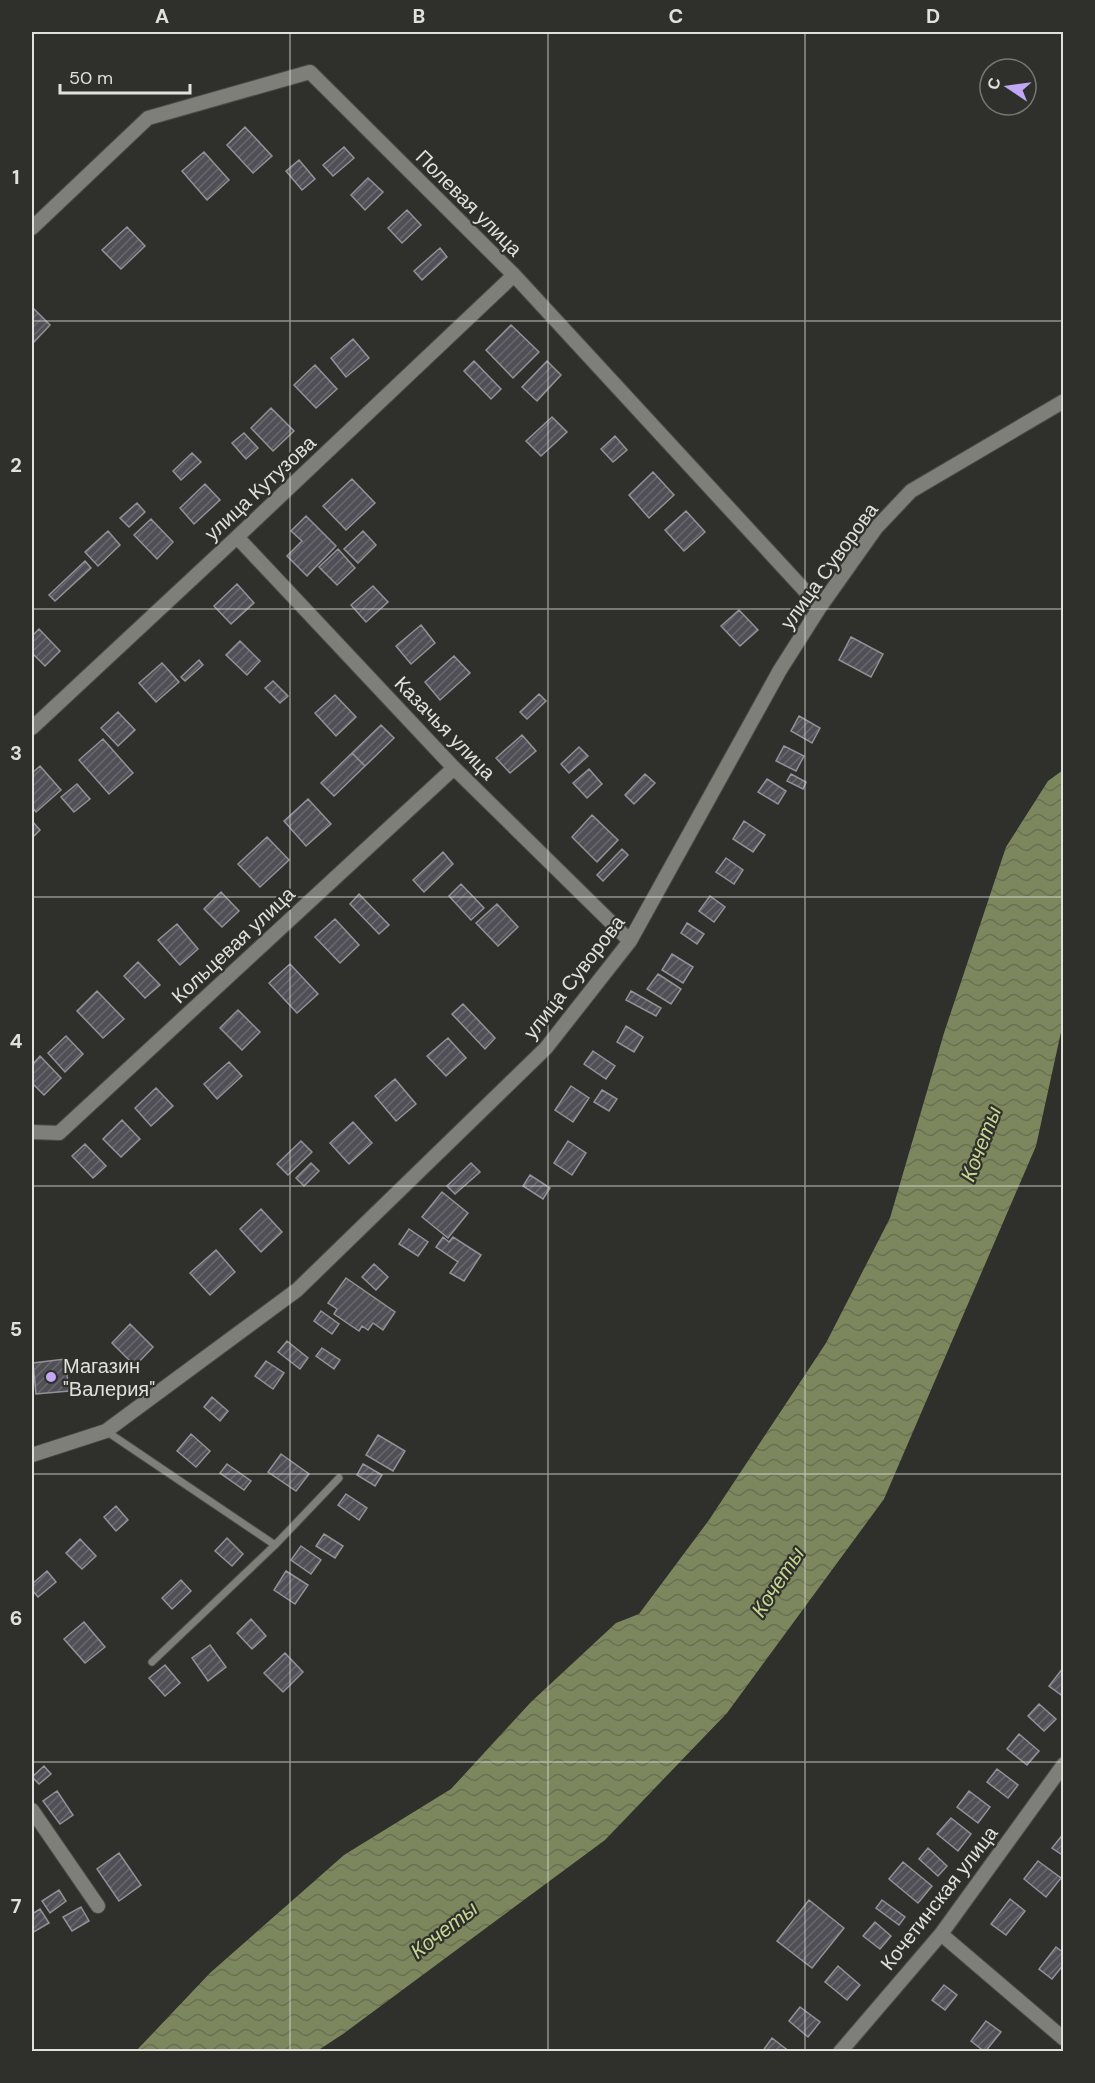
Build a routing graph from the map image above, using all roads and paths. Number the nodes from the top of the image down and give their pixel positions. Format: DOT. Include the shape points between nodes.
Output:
graph roads {
  1 [pos="32,228"];
  2 [pos="514,275"];
  3 [pos="1064,401"];
  4 [pos="237,537"];
  5 [pos="820,608"];
  6 [pos="32,728"];
  7 [pos="454,768"];
  8 [pos="630,941"];
  9 [pos="32,1132"];
  10 [pos="106,1431"];
  11 [pos="32,1455"];
  12 [pos="339,1478"];
  13 [pos="275,1545"];
  14 [pos="152,1662"];
  15 [pos="1064,1764"];
  16 [pos="32,1810"];
  17 [pos="98,1906"];
  18 [pos="941,1934"];
  19 [pos="1064,2038"];
  20 [pos="840,2052"];
  1 -- 2 [label="street, Полевая улица" via="148,118 310,72"];
  2 -- 4 [label="street, улица Кутузова"];
  2 -- 5 [label="street, Полевая улица"];
  3 -- 5 [label="street, улица Суворова" via="911,491 876,528"];
  4 -- 6 [label="street, улица Кутузова"];
  4 -- 7 [label="street, Казачья улица"];
  5 -- 8 [label="street, улица Суворова" via="780,670"];
  7 -- 8 [label="street, Казачья улица"];
  7 -- 9 [label="street, Кольцевая улица" via="59,1132"];
  8 -- 10 [label="street, улица Суворова" via="546,1048 297,1290"];
  10 -- 11 [label="street, улица Суворова"];
  10 -- 13 [label="lane"];
  12 -- 13 [label="lane"];
  13 -- 14 [label="lane"];
  15 -- 18 [label="street, Кочетинская улица"];
  16 -- 17 [label="street"];
  18 -- 19 [label="street"];
  18 -- 20 [label="street, Кочетинская улица"];
}
